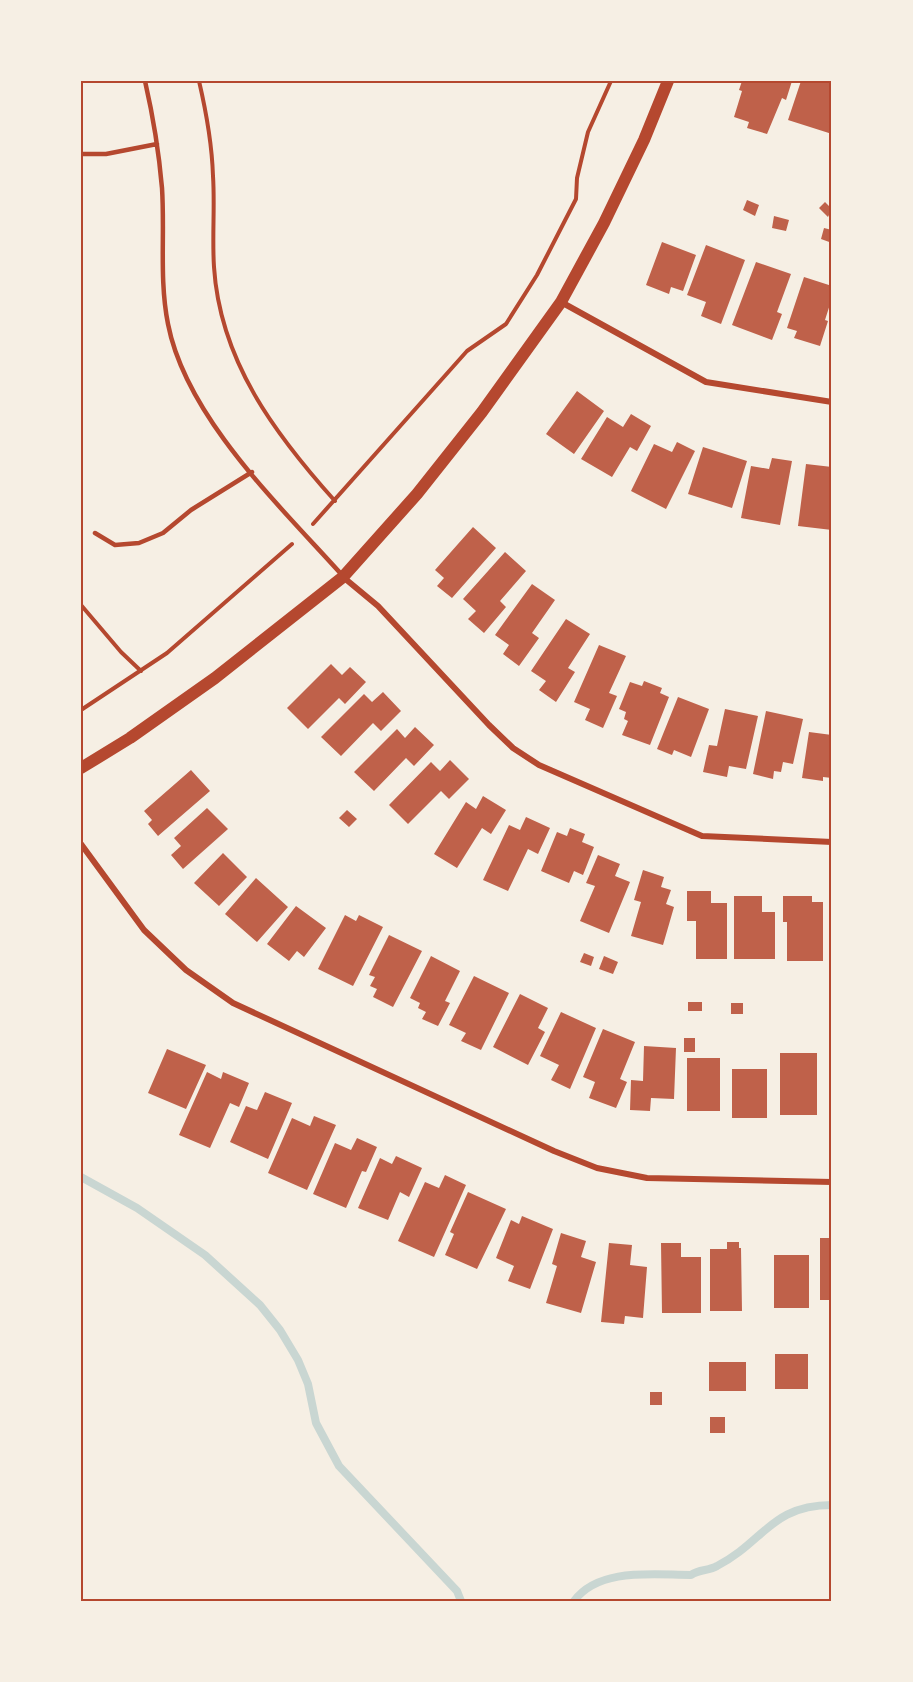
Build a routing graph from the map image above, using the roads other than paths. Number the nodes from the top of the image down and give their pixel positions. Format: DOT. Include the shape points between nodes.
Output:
graph roads {
  1 [pos="145,81"];
  2 [pos="668,81"];
  3 [pos="157,144"];
  4 [pos="81,154"];
  5 [pos="561,302"];
  6 [pos="832,402"];
  7 [pos="252,472"];
  8 [pos="95,533"];
  9 [pos="343,577"];
  10 [pos="81,768"];
  11 [pos="832,842"];
  12 [pos="81,844"];
  13 [pos="832,1182"];
  1 -- 3 [label="lane"];
  2 -- 5 [label="main road" via="604,223"];
  3 -- 4 [label="lane" via="106,154"];
  3 -- 7 [label="lane" via="162,189 163,287 173,342 209,420"];
  5 -- 6 [label="street" via="706,382"];
  5 -- 9 [label="main road" via="417,494"];
  7 -- 8 [label="lane" via="191,510 163,533 139,543 115,545"];
  7 -- 9 [label="lane"];
  9 -- 10 [label="main road" via="215,678"];
  9 -- 11 [label="street" via="378,606 489,725 539,765 702,836"];
  12 -- 13 [label="street" via="144,930 186,970 233,1003 554,1152 597,1168 646,1178"];
}
